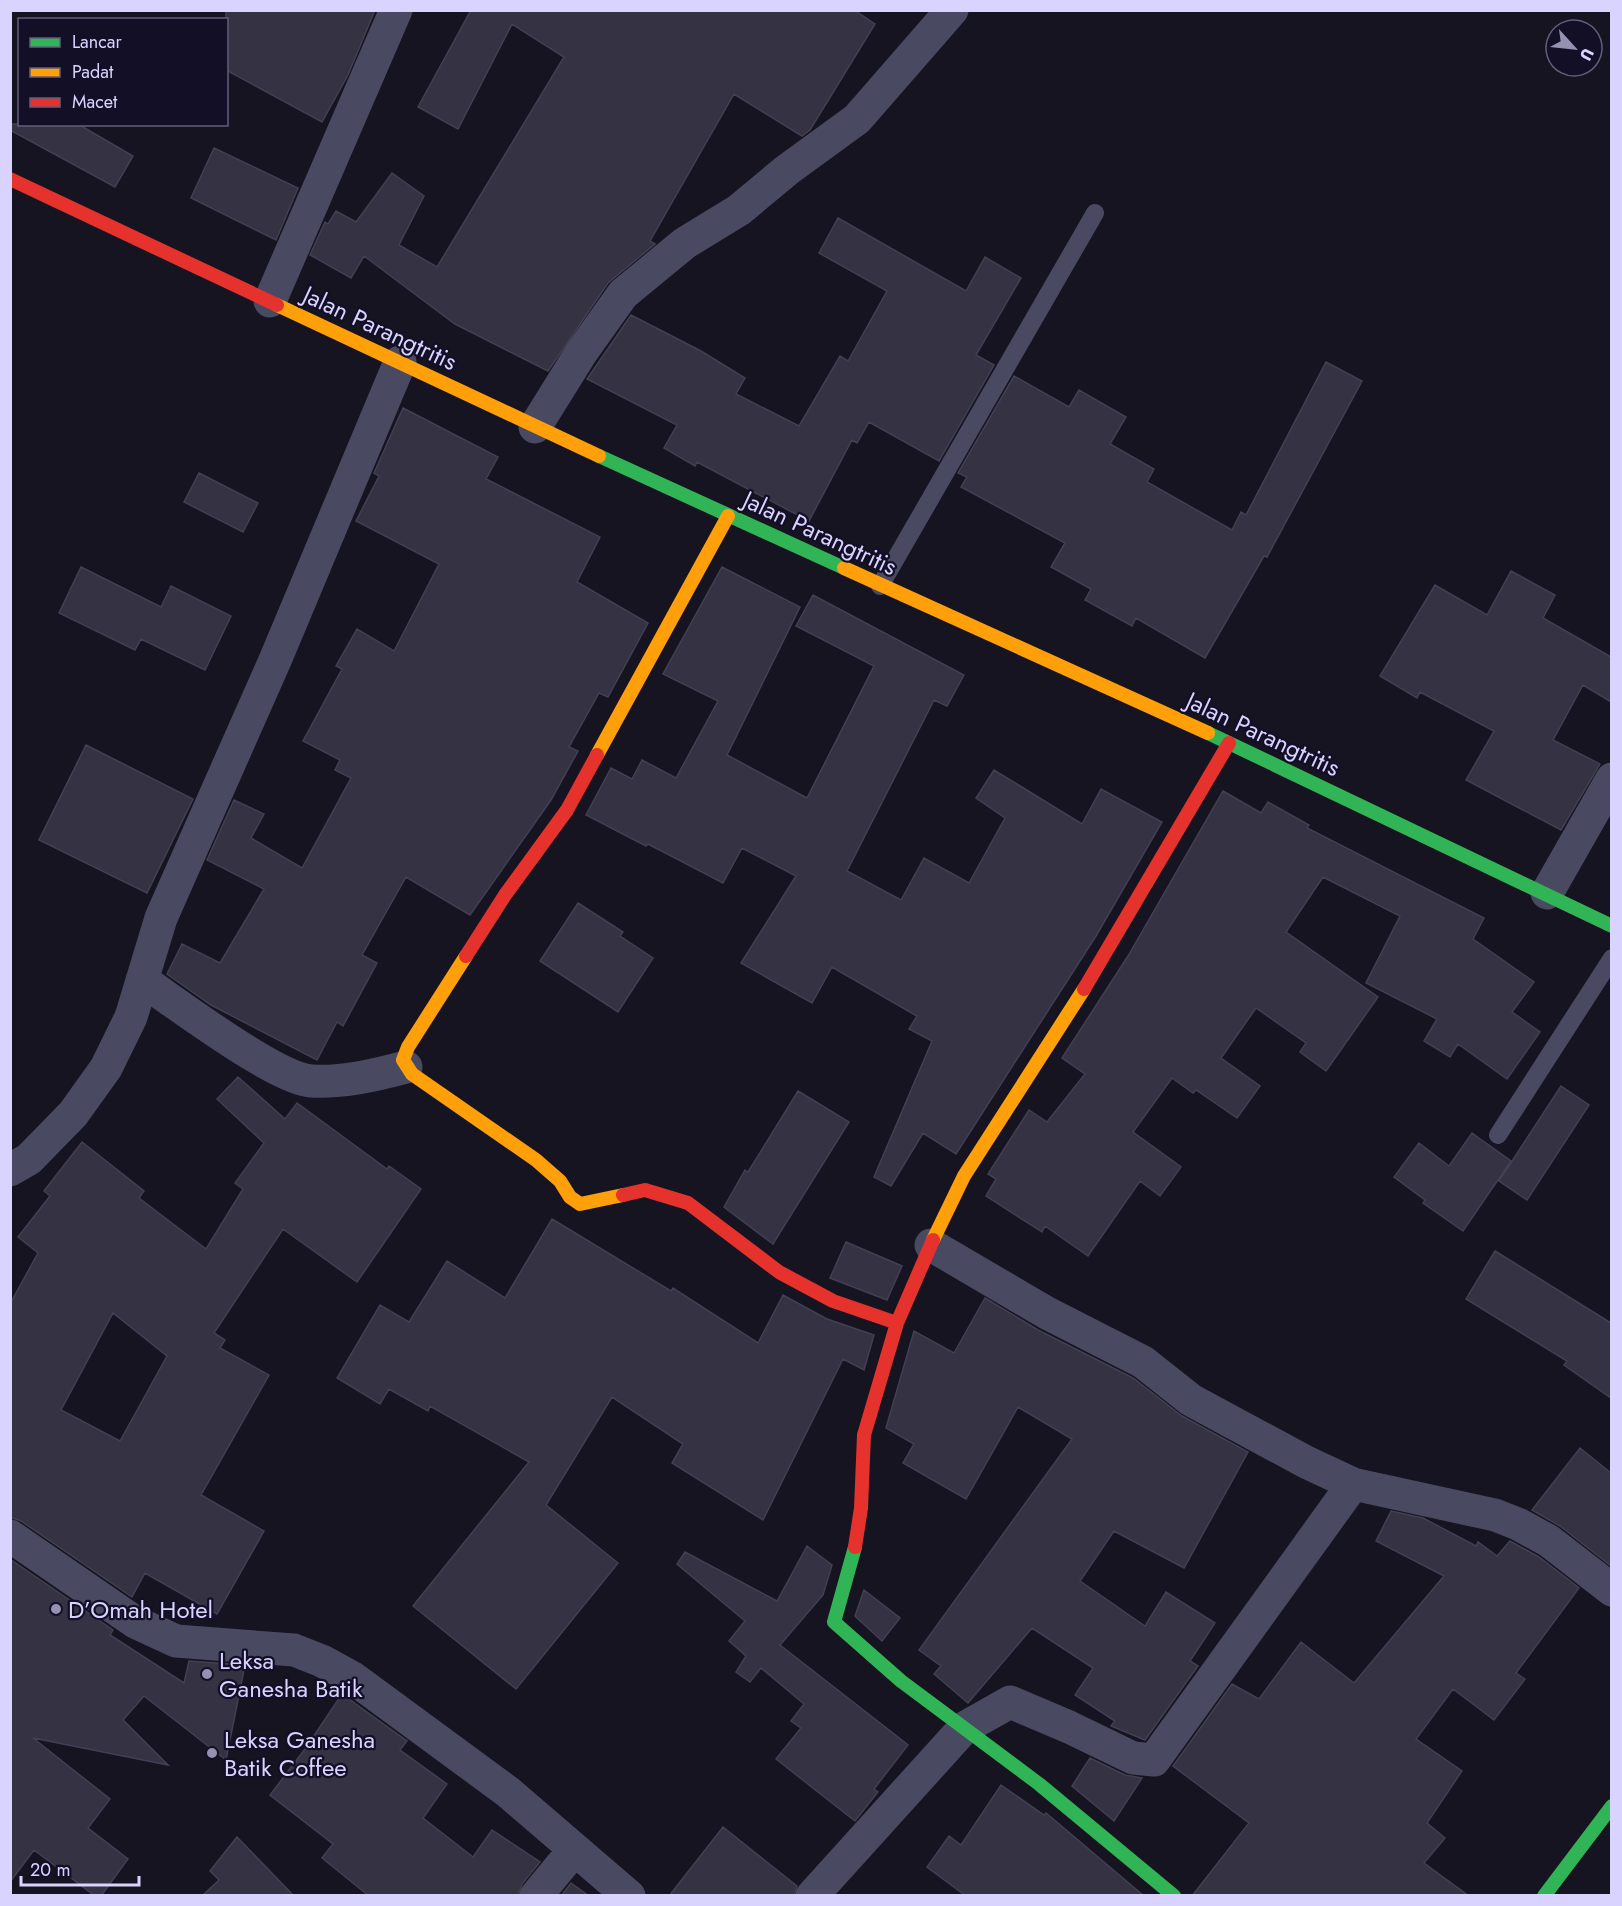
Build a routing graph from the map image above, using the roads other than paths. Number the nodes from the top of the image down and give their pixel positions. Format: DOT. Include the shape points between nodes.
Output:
graph roads {
  1 [pos="396,10"];
  2 [pos="952,10"];
  3 [pos="10,179"];
  4 [pos="1095,213"];
  5 [pos="270,301"];
  6 [pos="400,362"];
  7 [pos="536,427"];
  8 [pos="728,516"];
  9 [pos="880,586"];
  10 [pos="1229,743"];
  11 [pos="1611,779"];
  12 [pos="1546,893"];
  13 [pos="1611,926"];
  14 [pos="1611,958"];
  15 [pos="142,980"];
  16 [pos="406,1067"];
  17 [pos="1498,1135"];
  18 [pos="10,1170"];
  19 [pos="931,1245"];
  20 [pos="897,1323"];
  21 [pos="1353,1484"];
  22 [pos="10,1536"];
  23 [pos="1611,1590"];
  24 [pos="964,1728"];
  25 [pos="1611,1806"];
  26 [pos="574,1850"];
  27 [pos="536,1896"];
  28 [pos="629,1896"];
  29 [pos="812,1896"];
  30 [pos="1174,1896"];
  31 [pos="1544,1896"];
  1 -- 5 [label="street"];
  2 -- 7 [label="street" via="857,119 739,210 685,243 623,294"];
  3 -- 5 [label="street, Jalan Parangtritis"];
  4 -- 9 [label="lane"];
  5 -- 6 [label="street, Jalan Parangtritis"];
  6 -- 7 [label="street, Jalan Parangtritis"];
  6 -- 15 [label="street" via="161,918"];
  7 -- 8 [label="street, Jalan Parangtritis"];
  8 -- 9 [label="street, Jalan Parangtritis"];
  8 -- 16 [label="street" via="567,810 505,895 408,1047 403,1060"];
  9 -- 10 [label="street, Jalan Parangtritis"];
  10 -- 12 [label="street, Jalan Parangtritis"];
  10 -- 19 [label="street" via="1112,946 964,1176"];
  11 -- 12 [label="street"];
  12 -- 13 [label="street, Jalan Parangtritis"];
  14 -- 17 [label="lane"];
  15 -- 16 [label="street" via="264,1061 308,1081 334,1081"];
  15 -- 18 [label="street" via="131,1017 106,1068 73,1114 29,1159"];
  16 -- 20 [label="street" via="536,1161 580,1204 645,1190 688,1203 779,1272 833,1301"];
  19 -- 20 [label="street"];
  19 -- 21 [label="street" via="1047,1313 1143,1362 1191,1400"];
  20 -- 24 [label="street" via="864,1435 861,1508 852,1564 834,1622 917,1696"];
  21 -- 23 [label="street" via="1495,1515 1518,1524 1549,1541"];
  21 -- 24 [label="street" via="1154,1760 1133,1758 1010,1702"];
  22 -- 26 [label="street" via="156,1633 176,1641 294,1650 343,1672 508,1792"];
  24 -- 29 [label="street"];
  24 -- 30 [label="street"];
  25 -- 31 [label="street"];
  26 -- 27 [label="street"];
  26 -- 28 [label="street"];
}
